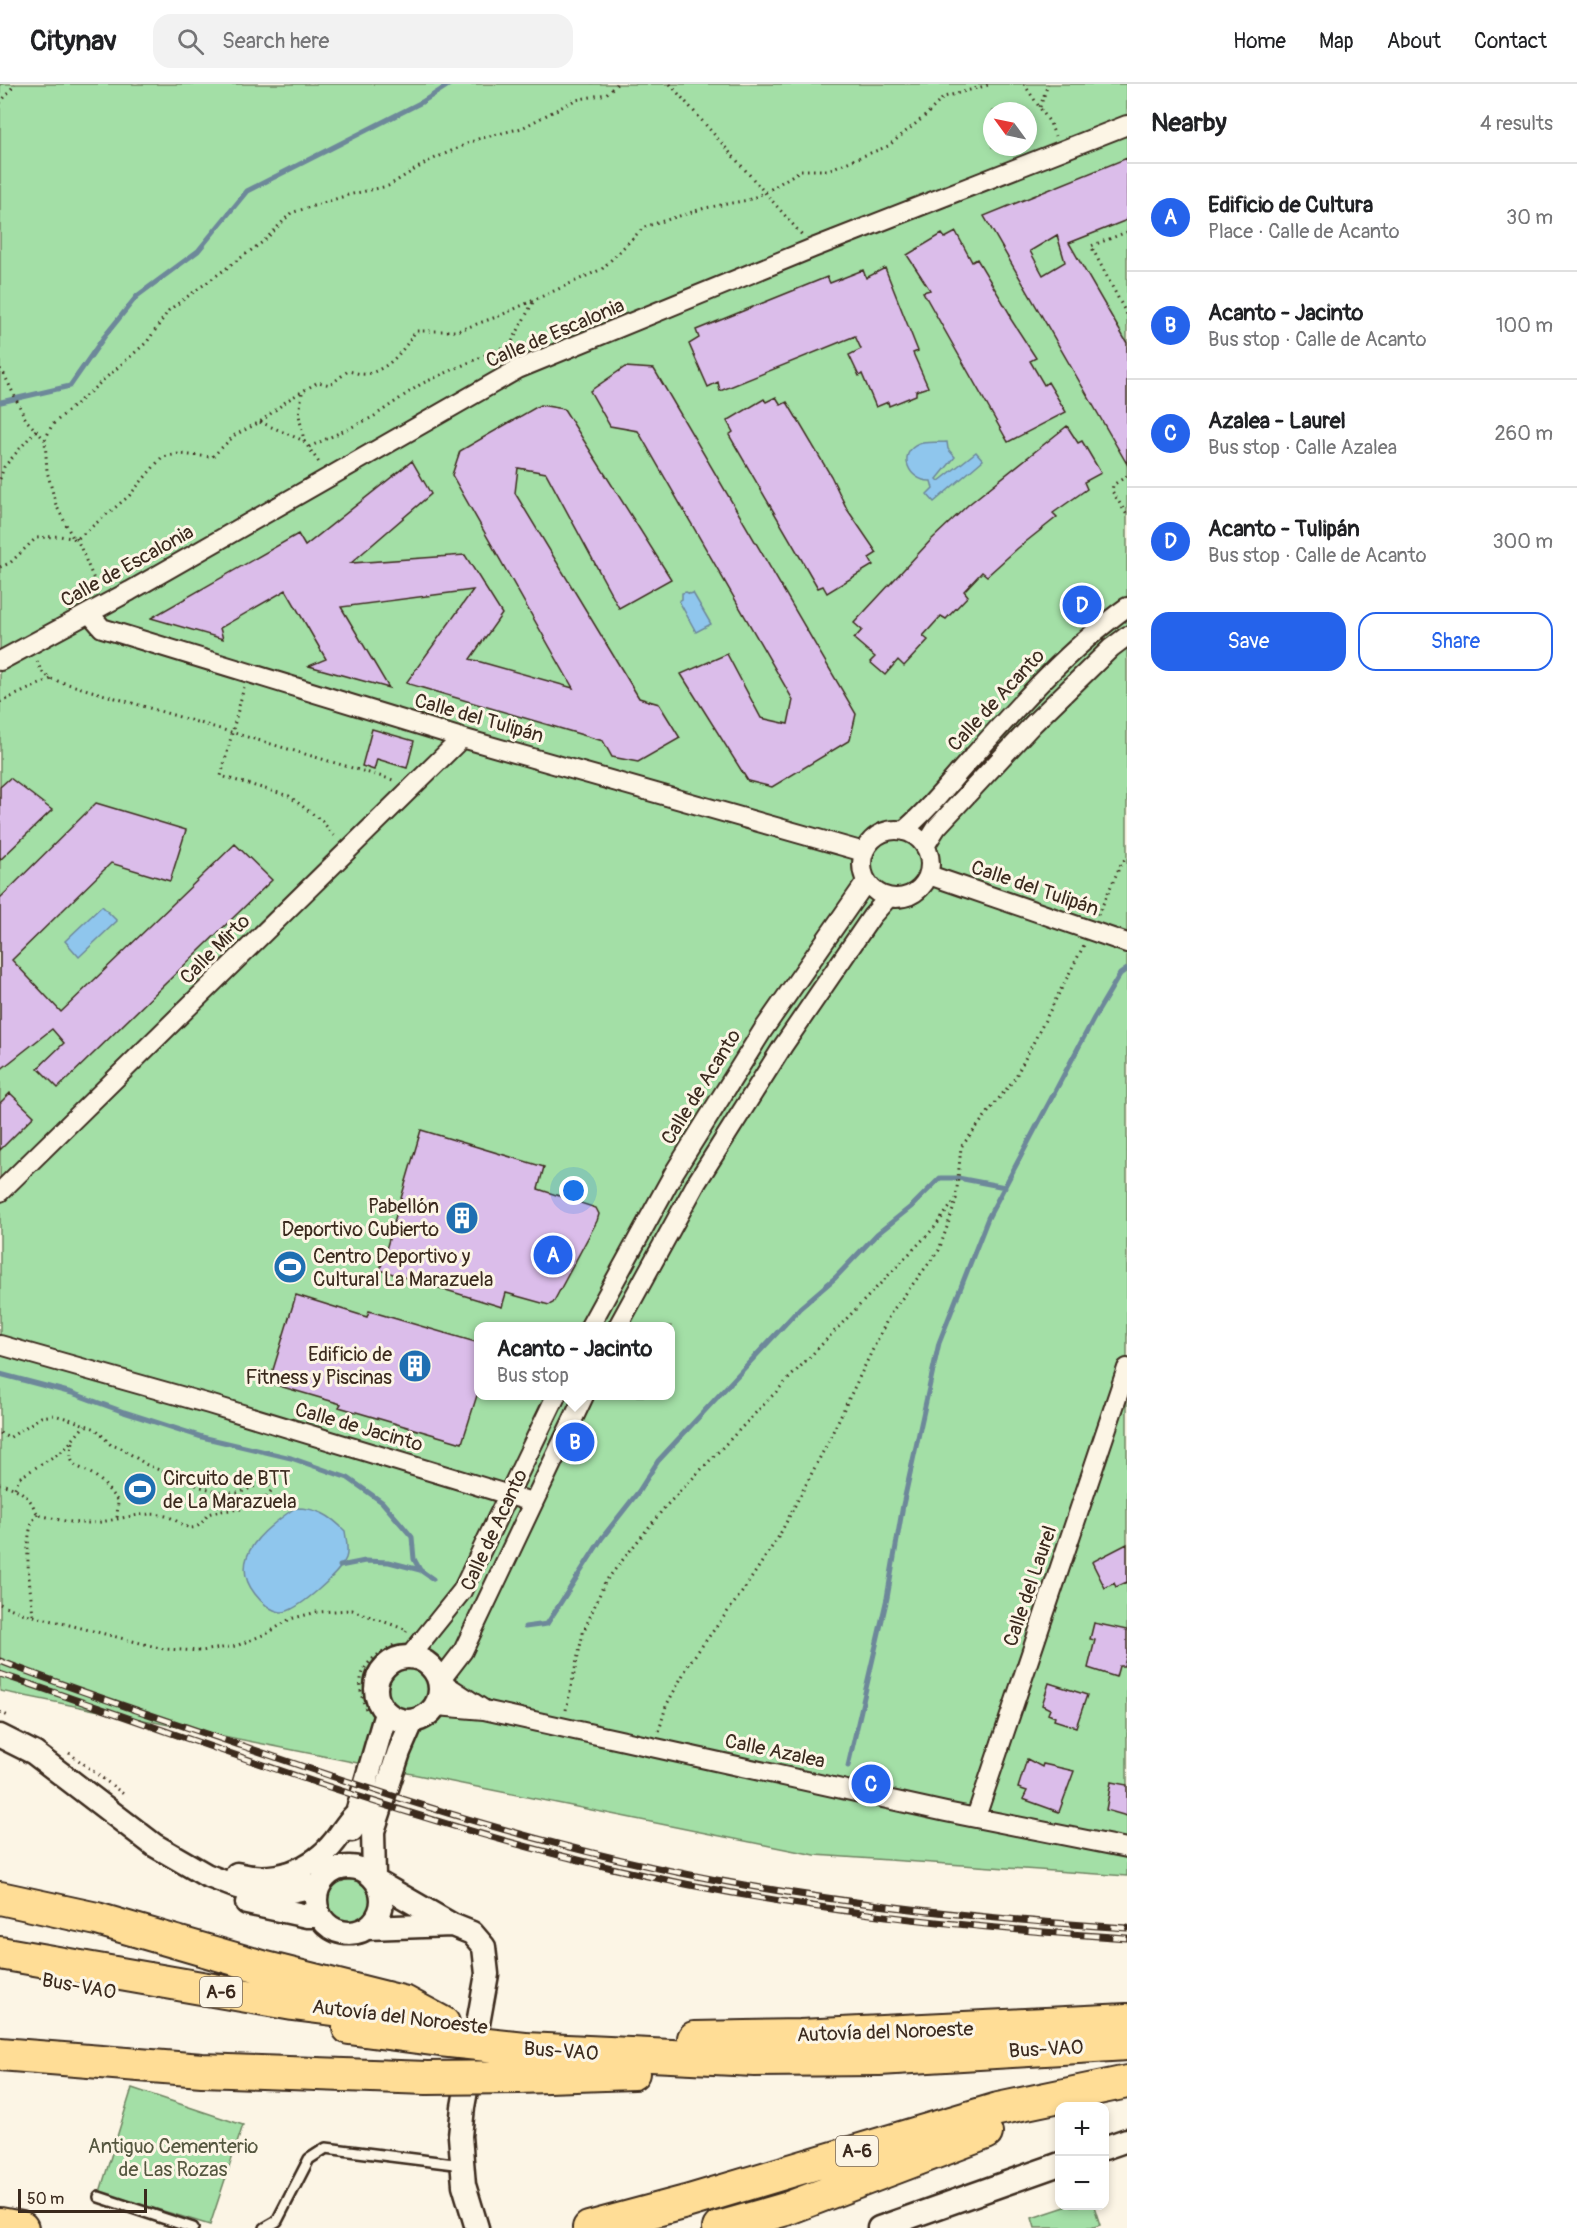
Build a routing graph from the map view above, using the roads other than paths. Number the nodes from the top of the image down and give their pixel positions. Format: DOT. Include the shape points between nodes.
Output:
graph roads {
  1 [pos="1127,125"];
  2 [pos="1127,607"];
  3 [pos="90,614"];
  4 [pos="1127,636"];
  5 [pos="0,661"];
  6 [pos="462,738"];
  7 [pos="903,831"];
  8 [pos="925,846"];
  9 [pos="864,852"];
  10 [pos="929,875"];
  11 [pos="866,882"];
  12 [pos="888,898"];
  13 [pos="1127,943"];
  14 [pos="0,1192"];
  15 [pos="592,1322"];
  16 [pos="620,1322"];
  17 [pos="0,1345"];
  18 [pos="1127,1368"];
  19 [pos="554,1400"];
  20 [pos="582,1400"];
  21 [pos="509,1493"];
  22 [pos="532,1502"];
  23 [pos="409,1657"];
  24 [pos="440,1681"];
  25 [pos="436,1706"];
  26 [pos="484,1710"];
  27 [pos="377,1716"];
  28 [pos="412,1722"];
  29 [pos="5,1727"];
  30 [pos="0,1751"];
  31 [pos="355,1815"];
  32 [pos="976,1817"];
  33 [pos="154,1845"];
  34 [pos="1127,1848"];
  35 [pos="327,1877"];
  36 [pos="376,1880"];
  37 [pos="0,1898"];
  38 [pos="319,1916"];
  39 [pos="452,1925"];
  40 [pos="367,1929"];
  41 [pos="0,1953"];
  42 [pos="0,1971"];
  43 [pos="1127,2020"];
  44 [pos="442,2031"];
  45 [pos="1127,2044"];
  46 [pos="524,2053"];
  47 [pos="0,2054"];
  48 [pos="1127,2082"];
  49 [pos="1127,2090"];
  50 [pos="1084,2102"];
  51 [pos="1055,2110"];
  52 [pos="1127,2140"];
  53 [pos="1109,2146"];
  54 [pos="462,2165"];
  55 [pos="1055,2165"];
  56 [pos="99,2197"];
  57 [pos="0,2224"];
  58 [pos="886,2227"];
  59 [pos="22,2228"];
  60 [pos="193,2228"];
  61 [pos="265,2228"];
  62 [pos="477,2228"];
  63 [pos="589,2228"];
  64 [pos="719,2228"];
  1 -- 3 [label="street, Calle de Escalonia" via="813,248 512,373"];
  2 -- 7 [label="street, Calle de Acanto" via="1095,630 1017,707"];
  3 -- 5 [label="street, Calle de Escalonia"];
  3 -- 6 [label="street, Calle del Tulipán" via="102,628"];
  4 -- 8 [label="street" via="1033,724 937,827"];
  6 -- 9 [label="street, Calle del Tulipán"];
  6 -- 14 [label="street, Calle Mirto"];
  7 -- 8 [label="street"];
  7 -- 9 [label="street" via="876,836"];
  8 -- 10 [label="street" via="931,865"];
  9 -- 11 [label="street"];
  10 -- 12 [label="street" via="917,892 908,897"];
  10 -- 13 [label="street, Calle del Tulipán"];
  11 -- 12 [label="street"];
  11 -- 15 [label="street, Calle de Acanto" via="756,1040 675,1171"];
  12 -- 16 [label="street" via="783,1046 697,1182"];
  17 -- 21 [label="street, Calle de Jacinto"];
  18 -- 32 [label="street, Calle del Laurel"];
  19 -- 21 [label="street, Calle de Acanto"];
  20 -- 22 [label="street, Calle de Acanto"];
  21 -- 22 [label="street, Calle de Jacinto"];
  21 -- 23 [label="street, Calle de Acanto" via="462,1591"];
  22 -- 24 [label="street, Calle de Acanto" via="463,1651"];
  23 -- 24 [label="street" via="432,1666"];
  23 -- 27 [label="street" via="398,1658 381,1672 376,1682"];
  24 -- 25 [label="street"];
  24 -- 26 [label="street, Calle Azalea"];
  25 -- 26 [label="street, Calle Azalea"];
  25 -- 28 [label="street" via="422,1719"];
  26 -- 32 [label="street, Calle Azalea"];
  27 -- 28 [label="street"];
  27 -- 31 [label="street"];
  28 -- 36 [label="street" via="373,1831"];
  29 -- 33 [label="street"];
  30 -- 38 [label="street" via="28,1765 140,1853 176,1875 235,1901"];
  31 -- 33 [label="street" via="326,1851 294,1871 274,1877 222,1870 183,1852"];
  31 -- 35 [label="street" via="351,1835"];
  32 -- 34 [label="street, Calle Azalea"];
  33 -- 35 [label="street" via="206,1875 273,1895"];
  35 -- 36 [label="street" via="345,1866 364,1869"];
  35 -- 38 [label="street" via="316,1895"];
  36 -- 39 [label="street"];
  36 -- 40 [label="street" via="382,1891 382,1908"];
  37 -- 44 [label="highway" via="97,1919 406,2003"];
  38 -- 40 [label="street" via="345,1933"];
  39 -- 40 [label="street"];
  39 -- 54 [label="street" via="472,1933 484,1947 487,1959 463,2108"];
  41 -- 44 [label="highway, Autovía del Noroeste / A-6"];
  42 -- 44 [label="highway, Bus-VAO / A-6" via="288,2020"];
  43 -- 46 [label="highway, Autovía del Noroeste / A-6" via="716,2038"];
  44 -- 46 [label="highway, Bus-VAO / A-6, bridge"];
  45 -- 46 [label="highway, Bus-VAO" via="725,2069"];
  46 -- 47 [label="highway, bridge" via="427,2078 202,2070"];
  48 -- 63 [label="highway, A-6" via="998,2109"];
  49 -- 50 [label="highway"];
  51 -- 64 [label="highway" via="786,2209"];
  52 -- 53 [label="street"];
  54 -- 61 [label="lane" via="326,2148 309,2159 278,2221"];
  54 -- 62 [label="street"];
  55 -- 58 [label="street"];
  56 -- 60 [label="lane"];
  57 -- 59 [label="highway"];
}
